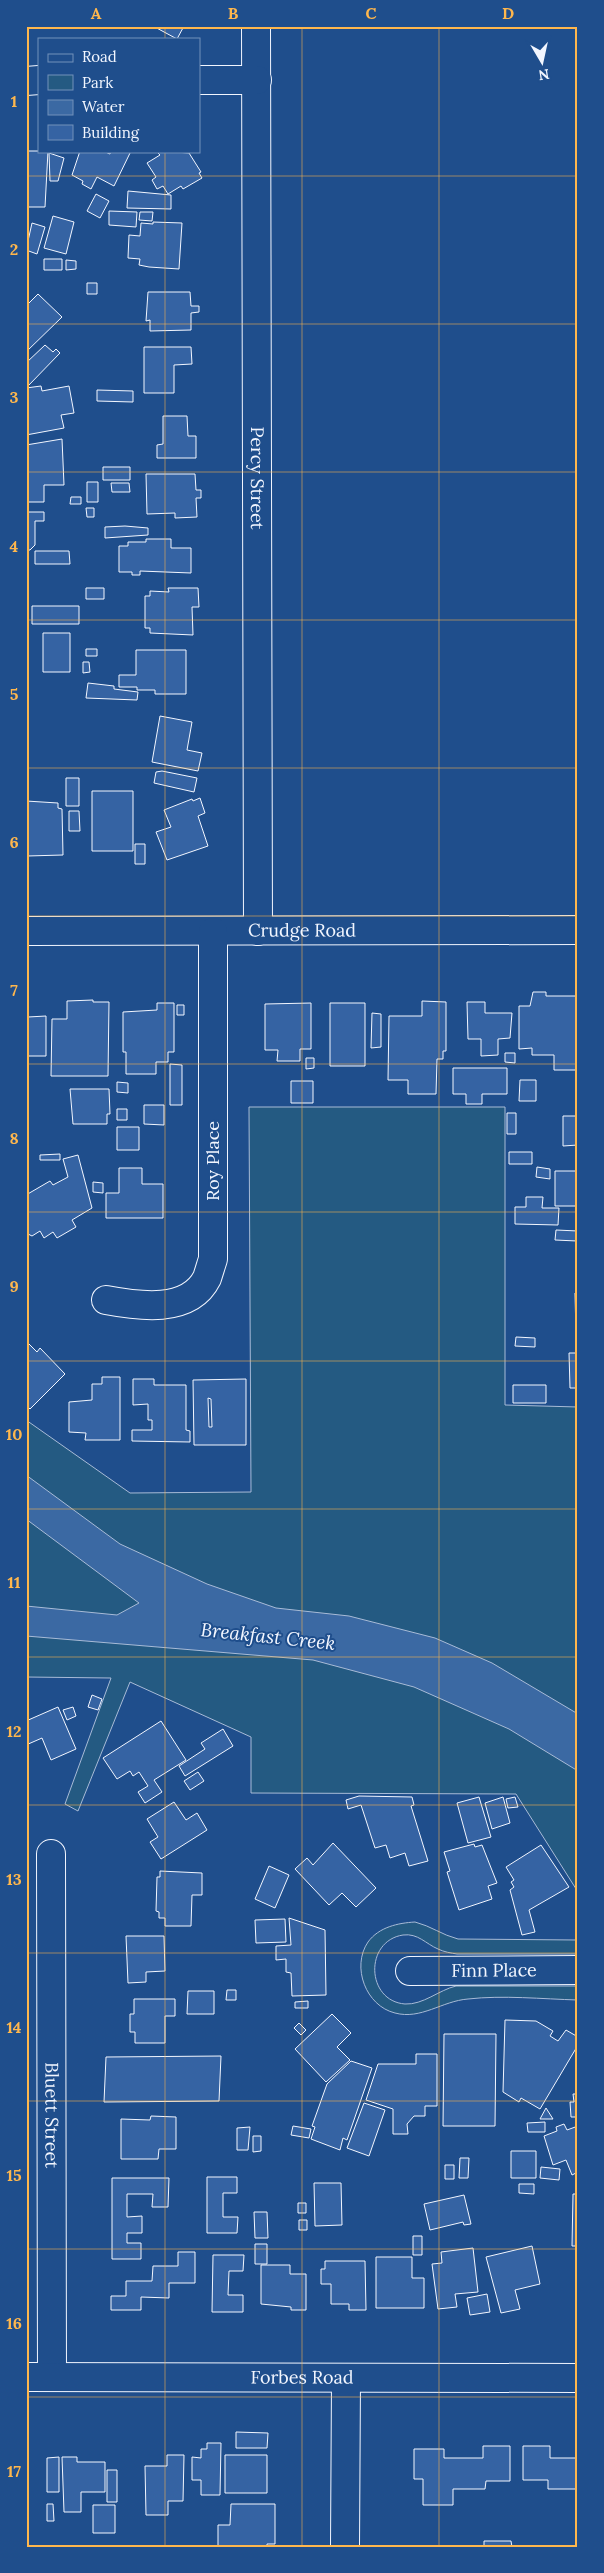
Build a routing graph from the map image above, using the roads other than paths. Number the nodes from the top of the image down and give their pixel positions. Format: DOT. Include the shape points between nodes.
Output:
graph roads {
  1 [pos="256,26"];
  2 [pos="200,80"];
  3 [pos="257,80"];
  4 [pos="578,930"];
  5 [pos="26,931"];
  6 [pos="258,931"];
  7 [pos="213,932"];
  8 [pos="106,1300"];
  9 [pos="51,1854"];
  10 [pos="410,1970"];
  11 [pos="578,1970"];
  12 [pos="39,2377"];
  13 [pos="578,2378"];
  14 [pos="346,2379"];
  15 [pos="344,2547"];
  1 -- 3 [label="street, Percy Street"];
  2 -- 3 [label="street"];
  3 -- 6 [label="street, Percy Street"];
  4 -- 6 [label="street, Crudge Road"];
  5 -- 7 [label="street, Crudge Road"];
  6 -- 7 [label="street, Crudge Road"];
  7 -- 8 [label="street, Roy Place" via="213,1259 206,1279 195,1292 178,1302 151,1305"];
  9 -- 12 [label="street, Bluett Street"];
  10 -- 11 [label="street, Finn Place"];
  12 -- 14 [label="street, Forbes Road"];
  13 -- 14 [label="street, Forbes Road"];
  14 -- 15 [label="street"];
}
